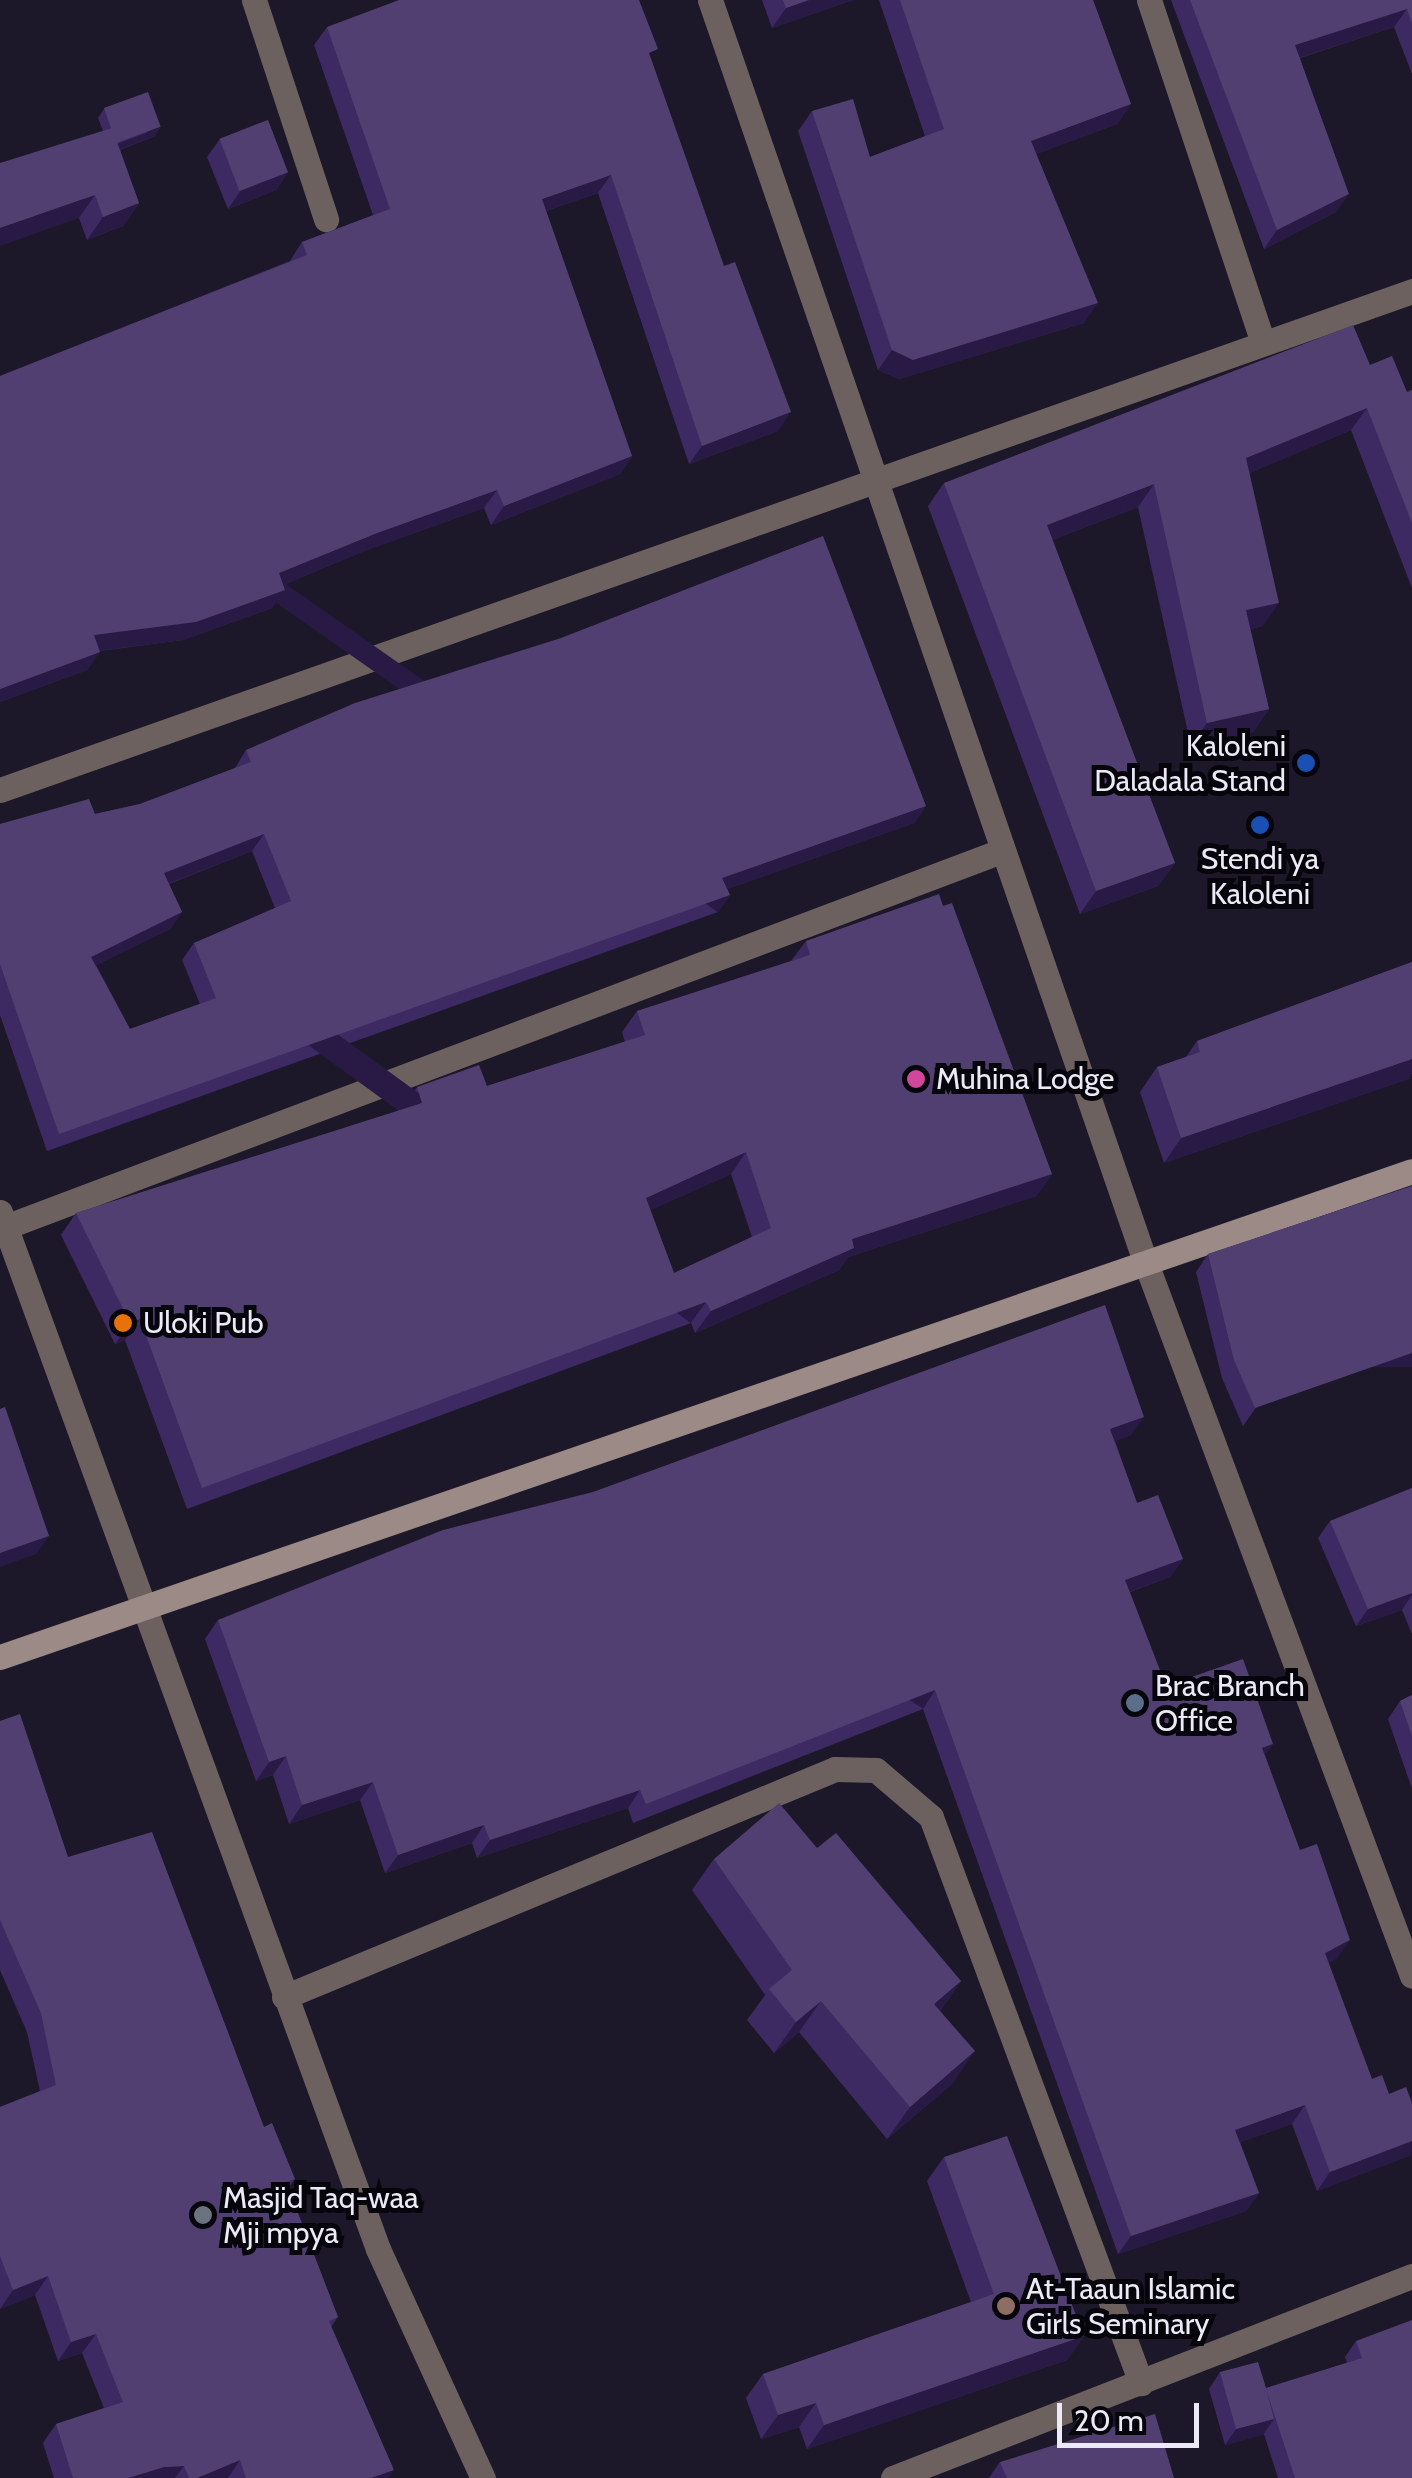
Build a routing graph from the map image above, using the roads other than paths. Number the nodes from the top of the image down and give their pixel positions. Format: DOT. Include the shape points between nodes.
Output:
graph roads {
  1 [pos="254,0"];
  2 [pos="710,0"];
  3 [pos="1148,0"];
  4 [pos="326,219"];
  5 [pos="1412,291"];
  6 [pos="1262,340"];
  7 [pos="877,478"];
  8 [pos="0,790"];
  9 [pos="1001,851"];
  10 [pos="1412,1171"];
  11 [pos="2,1223"];
  12 [pos="1144,1258"];
  13 [pos="147,1602"];
  14 [pos="0,1657"];
  15 [pos="1412,1976"];
  16 [pos="284,1997"];
  17 [pos="1412,2276"];
  18 [pos="1142,2382"];
  19 [pos="483,2478"];
  20 [pos="893,2478"];
  1 -- 4 [label="street"];
  2 -- 7 [label="street"];
  3 -- 6 [label="street"];
  5 -- 6 [label="street"];
  6 -- 7 [label="street"];
  7 -- 8 [label="street"];
  7 -- 9 [label="street"];
  9 -- 11 [label="street"];
  9 -- 12 [label="street"];
  10 -- 12 [label="street"];
  11 -- 13 [label="street"];
  12 -- 13 [label="street"];
  12 -- 15 [label="street"];
  13 -- 14 [label="street"];
  13 -- 16 [label="street"];
  16 -- 18 [label="street" via="835,1768 876,1770 931,1817"];
  16 -- 19 [label="street" via="378,2248"];
  17 -- 18 [label="street"];
  18 -- 20 [label="street"];
}
